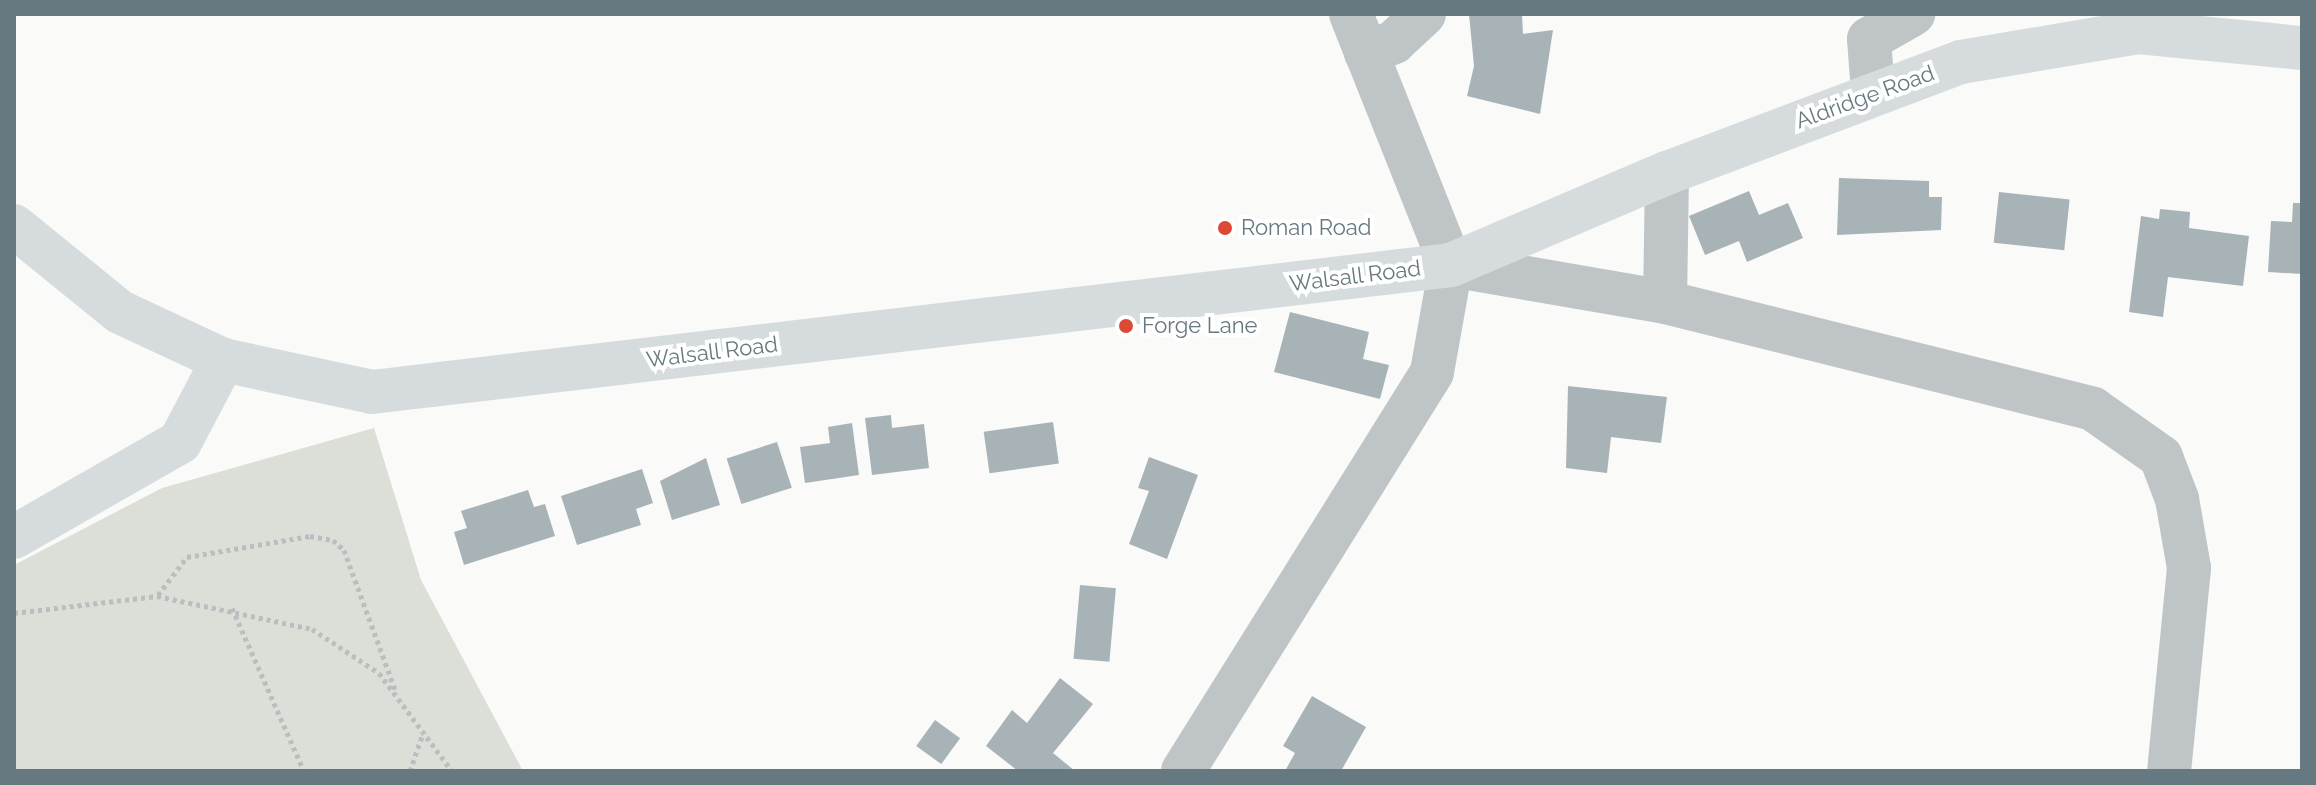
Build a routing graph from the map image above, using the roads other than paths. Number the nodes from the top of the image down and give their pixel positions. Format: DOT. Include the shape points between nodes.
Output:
graph roads {
  1 [pos="1424,14"];
  2 [pos="1913,14"];
  3 [pos="1868,26"];
  4 [pos="1358,33"];
  5 [pos="2302,48"];
  6 [pos="1873,92"];
  7 [pos="1667,173"];
  8 [pos="14,226"];
  9 [pos="1451,265"];
  10 [pos="1665,302"];
  11 [pos="223,360"];
  12 [pos="14,537"];
  13 [pos="1183,771"];
  14 [pos="2169,771"];
  1 -- 4 [label="street" via="1394,42"];
  2 -- 3 [label="street"];
  3 -- 6 [label="street"];
  4 -- 9 [label="street"];
  5 -- 6 [label="main road, Aldridge Road" via="2138,32 1961,62"];
  6 -- 7 [label="main road, Aldridge Road"];
  7 -- 9 [label="main road, Aldridge Road"];
  7 -- 10 [label="street"];
  8 -- 11 [label="main road, Walsall Road" via="120,312"];
  9 -- 10 [label="street"];
  9 -- 11 [label="main road, Walsall Road" via="372,392"];
  9 -- 13 [label="street" via="1432,372"];
  10 -- 14 [label="street" via="2093,409 2161,457 2177,499 2189,568"];
  11 -- 12 [label="main road" via="180,442"];
}
